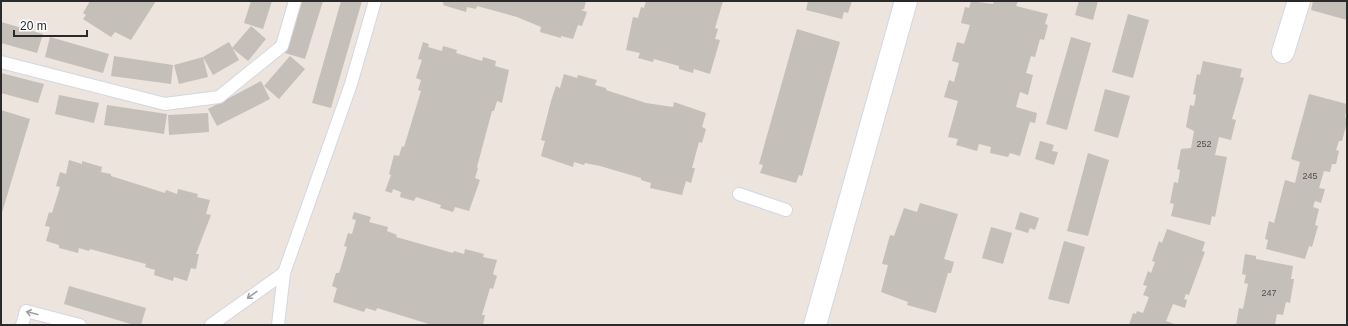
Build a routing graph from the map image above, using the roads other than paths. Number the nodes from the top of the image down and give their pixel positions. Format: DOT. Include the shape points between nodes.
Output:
graph roads {
  1 [pos="294,1"];
  2 [pos="375,1"];
  3 [pos="906,1"];
  4 [pos="1299,1"];
  5 [pos="1283,52"];
  6 [pos="1,62"];
  7 [pos="739,194"];
  8 [pos="786,210"];
  9 [pos="284,273"];
  10 [pos="22,325"];
  11 [pos="80,325"];
  12 [pos="211,325"];
  13 [pos="278,325"];
  14 [pos="815,325"];
  1 -- 6 [label="lane" via="282,46 219,96 165,104"];
  2 -- 9 [label="lane" via="351,84"];
  3 -- 14 [label="street"];
  4 -- 5 [label="street"];
  7 -- 8 [label="lane"];
  9 -- 12 [label="lane, one-way"];
  9 -- 13 [label="lane"];
  11 -- 10 [label="lane, one-way" via="26,311"];
}
